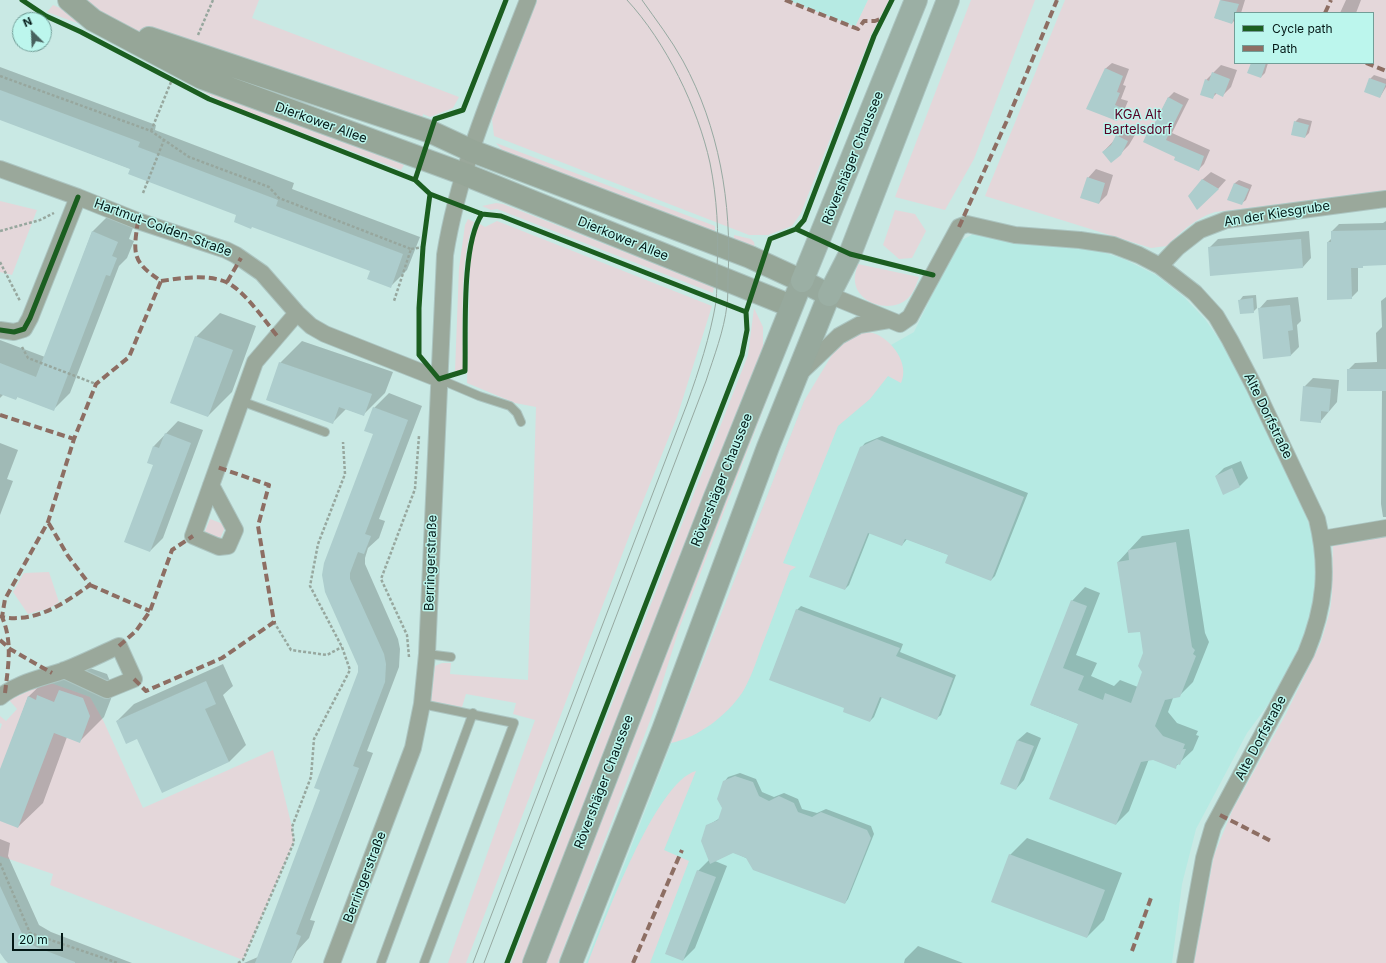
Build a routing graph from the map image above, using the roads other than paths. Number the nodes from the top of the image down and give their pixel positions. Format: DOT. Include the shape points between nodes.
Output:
graph roads {
  1 [pos="69,0"];
  2 [pos="72,0"];
  3 [pos="528,0"];
  4 [pos="916,0"];
  5 [pos="948,0"];
  6 [pos="472,151"];
  7 [pos="0,169"];
  8 [pos="464,174"];
  9 [pos="1386,199"];
  10 [pos="77,200"];
  11 [pos="1160,266"];
  12 [pos="802,281"];
  13 [pos="829,295"];
  14 [pos="792,306"];
  15 [pos="297,313"];
  16 [pos="889,320"];
  17 [pos="0,330"];
  18 [pos="795,378"];
  19 [pos="439,379"];
  20 [pos="241,401"];
  21 [pos="520,422"];
  22 [pos="325,432"];
  23 [pos="211,485"];
  24 [pos="1386,528"];
  25 [pos="1322,539"];
  26 [pos="427,654"];
  27 [pos="451,657"];
  28 [pos="64,670"];
  29 [pos="0,697"];
  30 [pos="422,704"];
  31 [pos="473,713"];
  32 [pos="332,963"];
  33 [pos="381,963"];
  34 [pos="424,963"];
  35 [pos="534,963"];
  36 [pos="571,963"];
  37 [pos="1186,963"];
  1 -- 8 [label="main road, Dierkower Allee" via="93,20 202,78"];
  2 -- 6 [label="main road, Dierkower Allee" via="136,33 431,132"];
  3 -- 6 [label="street"];
  4 -- 12 [label="highway, Rövershäger Chaussee"];
  5 -- 13 [label="highway" via="850,254"];
  6 -- 8 [label="street, Berringerstraße"];
  6 -- 12 [label="main road, Dierkower Allee" via="750,257"];
  7 -- 10 [label="street, Hartmut-Colden-Straße"];
  8 -- 14 [label="main road, Dierkower Allee"];
  8 -- 19 [label="street, Berringerstraße" via="450,223 445,255"];
  9 -- 11 [label="street, An der Kiesgrube" via="1226,220 1200,230 1177,248"];
  10 -- 15 [label="street, Hartmut-Colden-Straße" via="236,255 262,273"];
  10 -- 17 [label="street, Hartmut-Colden-Straße" via="24,329 14,332"];
  11 -- 16 [label="street, Alte Dorfstraße" via="1113,245 1015,235 967,224 959,227 910,317 900,324"];
  11 -- 25 [label="street, Alte Dorfstraße" via="1195,293 1216,316 1305,492 1317,519"];
  12 -- 13 [label="main road, Dierkower Allee"];
  12 -- 14 [label="main road, Rövershäger Chaussee"];
  13 -- 14 [label="main road"];
  13 -- 16 [label="street, Alte Dorfstraße"];
  13 -- 18 [label="main road"];
  14 -- 35 [label="main road, Rövershäger Chaussee"];
  15 -- 19 [label="street, Hartmut-Colden-Straße" via="325,334"];
  15 -- 20 [label="street" via="255,362"];
  16 -- 18 [label="street" via="859,325 839,336"];
  18 -- 36 [label="main road" via="663,730"];
  19 -- 21 [label="lane" via="510,406 517,413"];
  19 -- 26 [label="street, Berringerstraße"];
  20 -- 22 [label="lane"];
  20 -- 23 [label="street"];
  24 -- 25 [label="street"];
  25 -- 37 [label="street, Alte Dorfstraße" via="1324,582 1317,628 1213,827 1204,858"];
  26 -- 27 [label="lane"];
  26 -- 30 [label="street, Berringerstraße"];
  28 -- 29 [label="street" via="21,685"];
  30 -- 31 [label="lane"];
  30 -- 32 [label="street, Berringerstraße" via="413,748"];
  31 -- 33 [label="lane"];
  31 -- 34 [label="lane" via="514,724"];
}
